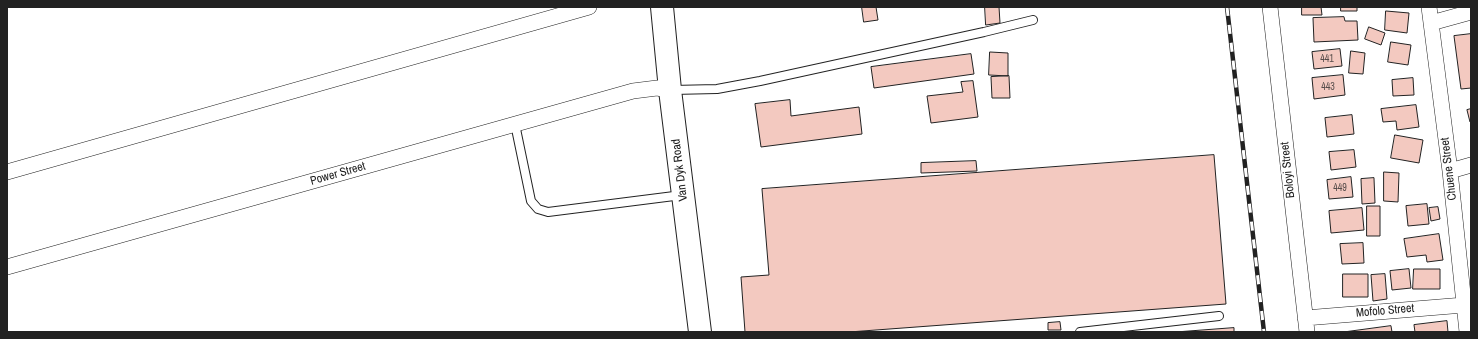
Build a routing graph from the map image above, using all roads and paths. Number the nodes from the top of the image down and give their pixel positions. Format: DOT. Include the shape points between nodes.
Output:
graph roads {
  1 [pos="589,7"];
  2 [pos="662,7"];
  3 [pos="1270,7"];
  4 [pos="1429,7"];
  5 [pos="1471,12"];
  6 [pos="1033,20"];
  7 [pos="1431,23"];
  8 [pos="670,90"];
  9 [pos="515,124"];
  10 [pos="1471,165"];
  11 [pos="1450,171"];
  12 [pos="7,172"];
  13 [pos="683,195"];
  14 [pos="7,267"];
  15 [pos="1464,305"];
  16 [pos="1219,316"];
  17 [pos="1306,325"];
  18 [pos="700,332"];
  19 [pos="1080,332"];
  20 [pos="1467,332"];
  1 -- 12 [label="street"];
  2 -- 8 [label="main road, Van Dyk Road"];
  3 -- 17 [label="street, Boloyi Street"];
  4 -- 7 [label="street, Chuene Street"];
  5 -- 7 [label="street"];
  6 -- 8 [label="lane" via="760,81 717,89"];
  7 -- 11 [label="street, Chuene Street"];
  8 -- 9 [label="street, Power Street" via="657,88 633,91"];
  8 -- 13 [label="main road, Van Dyk Road"];
  9 -- 13 [label="lane" via="531,201 538,209 548,212"];
  9 -- 14 [label="street, Power Street"];
  10 -- 11 [label="street"];
  11 -- 15 [label="street, Chuene Street"];
  13 -- 18 [label="main road, Van Dyk Road"];
  15 -- 17 [label="street, Mofolo Street"];
  15 -- 20 [label="street, Chuene Street"];
  16 -- 19 [label="lane"];
}
